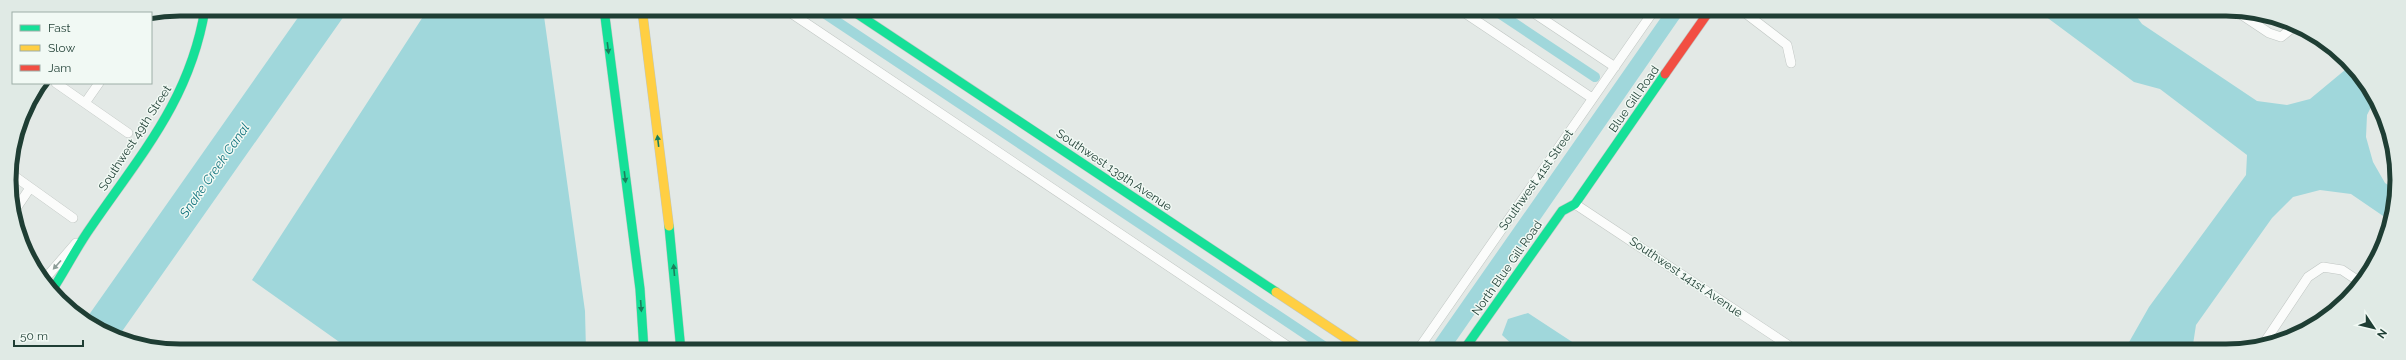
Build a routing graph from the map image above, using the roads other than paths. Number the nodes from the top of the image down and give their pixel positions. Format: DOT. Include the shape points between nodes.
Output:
graph roads {
  1 [pos="204,16"];
  2 [pos="605,16"];
  3 [pos="643,16"];
  4 [pos="795,16"];
  5 [pos="861,16"];
  6 [pos="1469,16"];
  7 [pos="1538,16"];
  8 [pos="1650,16"];
  9 [pos="1706,16"];
  10 [pos="1749,16"];
  11 [pos="2245,17"];
  12 [pos="2291,29"];
  13 [pos="1791,63"];
  14 [pos="1615,67"];
  15 [pos="58,84"];
  16 [pos="98,84"];
  17 [pos="1592,98"];
  18 [pos="86,103"];
  19 [pos="128,133"];
  20 [pos="16,178"];
  21 [pos="30,188"];
  22 [pos="1575,204"];
  23 [pos="18,206"];
  24 [pos="73,218"];
  25 [pos="89,229"];
  26 [pos="47,276"];
  27 [pos="2356,280"];
  28 [pos="55,286"];
  29 [pos="2268,338"];
  30 [pos="644,344"];
  31 [pos="680,344"];
  32 [pos="1285,344"];
  33 [pos="1354,344"];
  34 [pos="1422,344"];
  35 [pos="1468,344"];
  36 [pos="1786,344"];
  1 -- 25 [label="main road, Southwest 49th Street" via="197,54 174,102"];
  2 -- 30 [label="main road, one-way" via="640,289"];
  31 -- 3 [label="main road, one-way" via="671,243"];
  4 -- 32 [label="street"];
  5 -- 33 [label="main road, Southwest 139th Avenue"];
  6 -- 17 [label="street"];
  7 -- 14 [label="street"];
  8 -- 14 [label="street, Southwest 41st Street"];
  9 -- 22 [label="main road, Blue Gill Road"];
  10 -- 13 [label="street" via="1787,45"];
  11 -- 12 [label="street" via="2269,33 2281,37"];
  14 -- 17 [label="street, Southwest 41st Street"];
  15 -- 18 [label="street"];
  16 -- 18 [label="street"];
  17 -- 34 [label="street, Southwest 41st Street"];
  18 -- 19 [label="street"];
  20 -- 21 [label="street"];
  21 -- 23 [label="street"];
  21 -- 24 [label="street"];
  22 -- 35 [label="main road, North Blue Gill Road" via="1562,211"];
  22 -- 36 [label="street, Southwest 141st Avenue"];
  25 -- 26 [label="street, Southwest 49th Street, one-way"];
  25 -- 28 [label="main road, Southwest 49th Street"];
  27 -- 29 [label="street" via="2342,270 2323,267 2308,277"];
}
